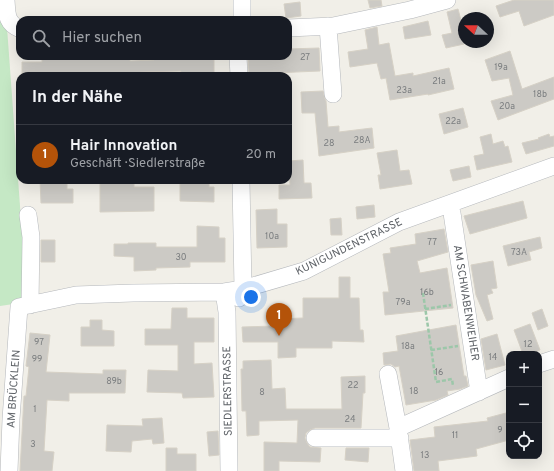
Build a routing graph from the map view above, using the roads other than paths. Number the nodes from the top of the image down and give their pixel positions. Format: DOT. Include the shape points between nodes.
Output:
graph roads {
  1 [pos="6,0"];
  2 [pos="242,0"];
  3 [pos="447,0"];
  4 [pos="242,16"];
  5 [pos="328,26"];
  6 [pos="16,27"];
  7 [pos="292,28"];
  8 [pos="238,60"];
  9 [pos="239,72"];
  10 [pos="333,94"];
  11 [pos="554,166"];
  12 [pos="241,184"];
  13 [pos="452,214"];
  14 [pos="28,215"];
  15 [pos="244,289"];
  16 [pos="224,292"];
  17 [pos="24,306"];
  18 [pos="228,312"];
  19 [pos="554,359"];
  20 [pos="542,363"];
  21 [pos="388,374"];
  22 [pos="506,379"];
  23 [pos="479,392"];
  24 [pos="399,433"];
  25 [pos="315,438"];
  26 [pos="9,471"];
  27 [pos="229,471"];
  28 [pos="404,471"];
  1 -- 6 [label="street" via="7,19"];
  2 -- 4 [label="street"];
  3 -- 5 [label="street"];
  5 -- 7 [label="street"];
  5 -- 10 [label="street"];
  8 -- 9 [label="street"];
  11 -- 15 [label="street, KUNIGUNDENSTRASSE" via="399,222 304,271"];
  12 -- 15 [label="street"];
  13 -- 23 [label="street, AM SCHWABENWEIHER"];
  14 -- 17 [label="street, AM BRÜCKLEIN" via="31,237"];
  15 -- 16 [label="street, KUNIGUNDENSTRASSE"];
  15 -- 18 [label="street"];
  16 -- 17 [label="street, KUNIGUNDENSTRASSE" via="76,295"];
  16 -- 18 [label="street, SIEDLERSTRASSE"];
  17 -- 26 [label="street, AM BRÜCKLEIN" via="11,419"];
  18 -- 27 [label="street, SIEDLERSTRASSE"];
  19 -- 20 [label="street"];
  21 -- 24 [label="street"];
  22 -- 23 [label="street"];
  23 -- 24 [label="street" via="455,402"];
  24 -- 25 [label="street"];
  24 -- 28 [label="street"];
}
